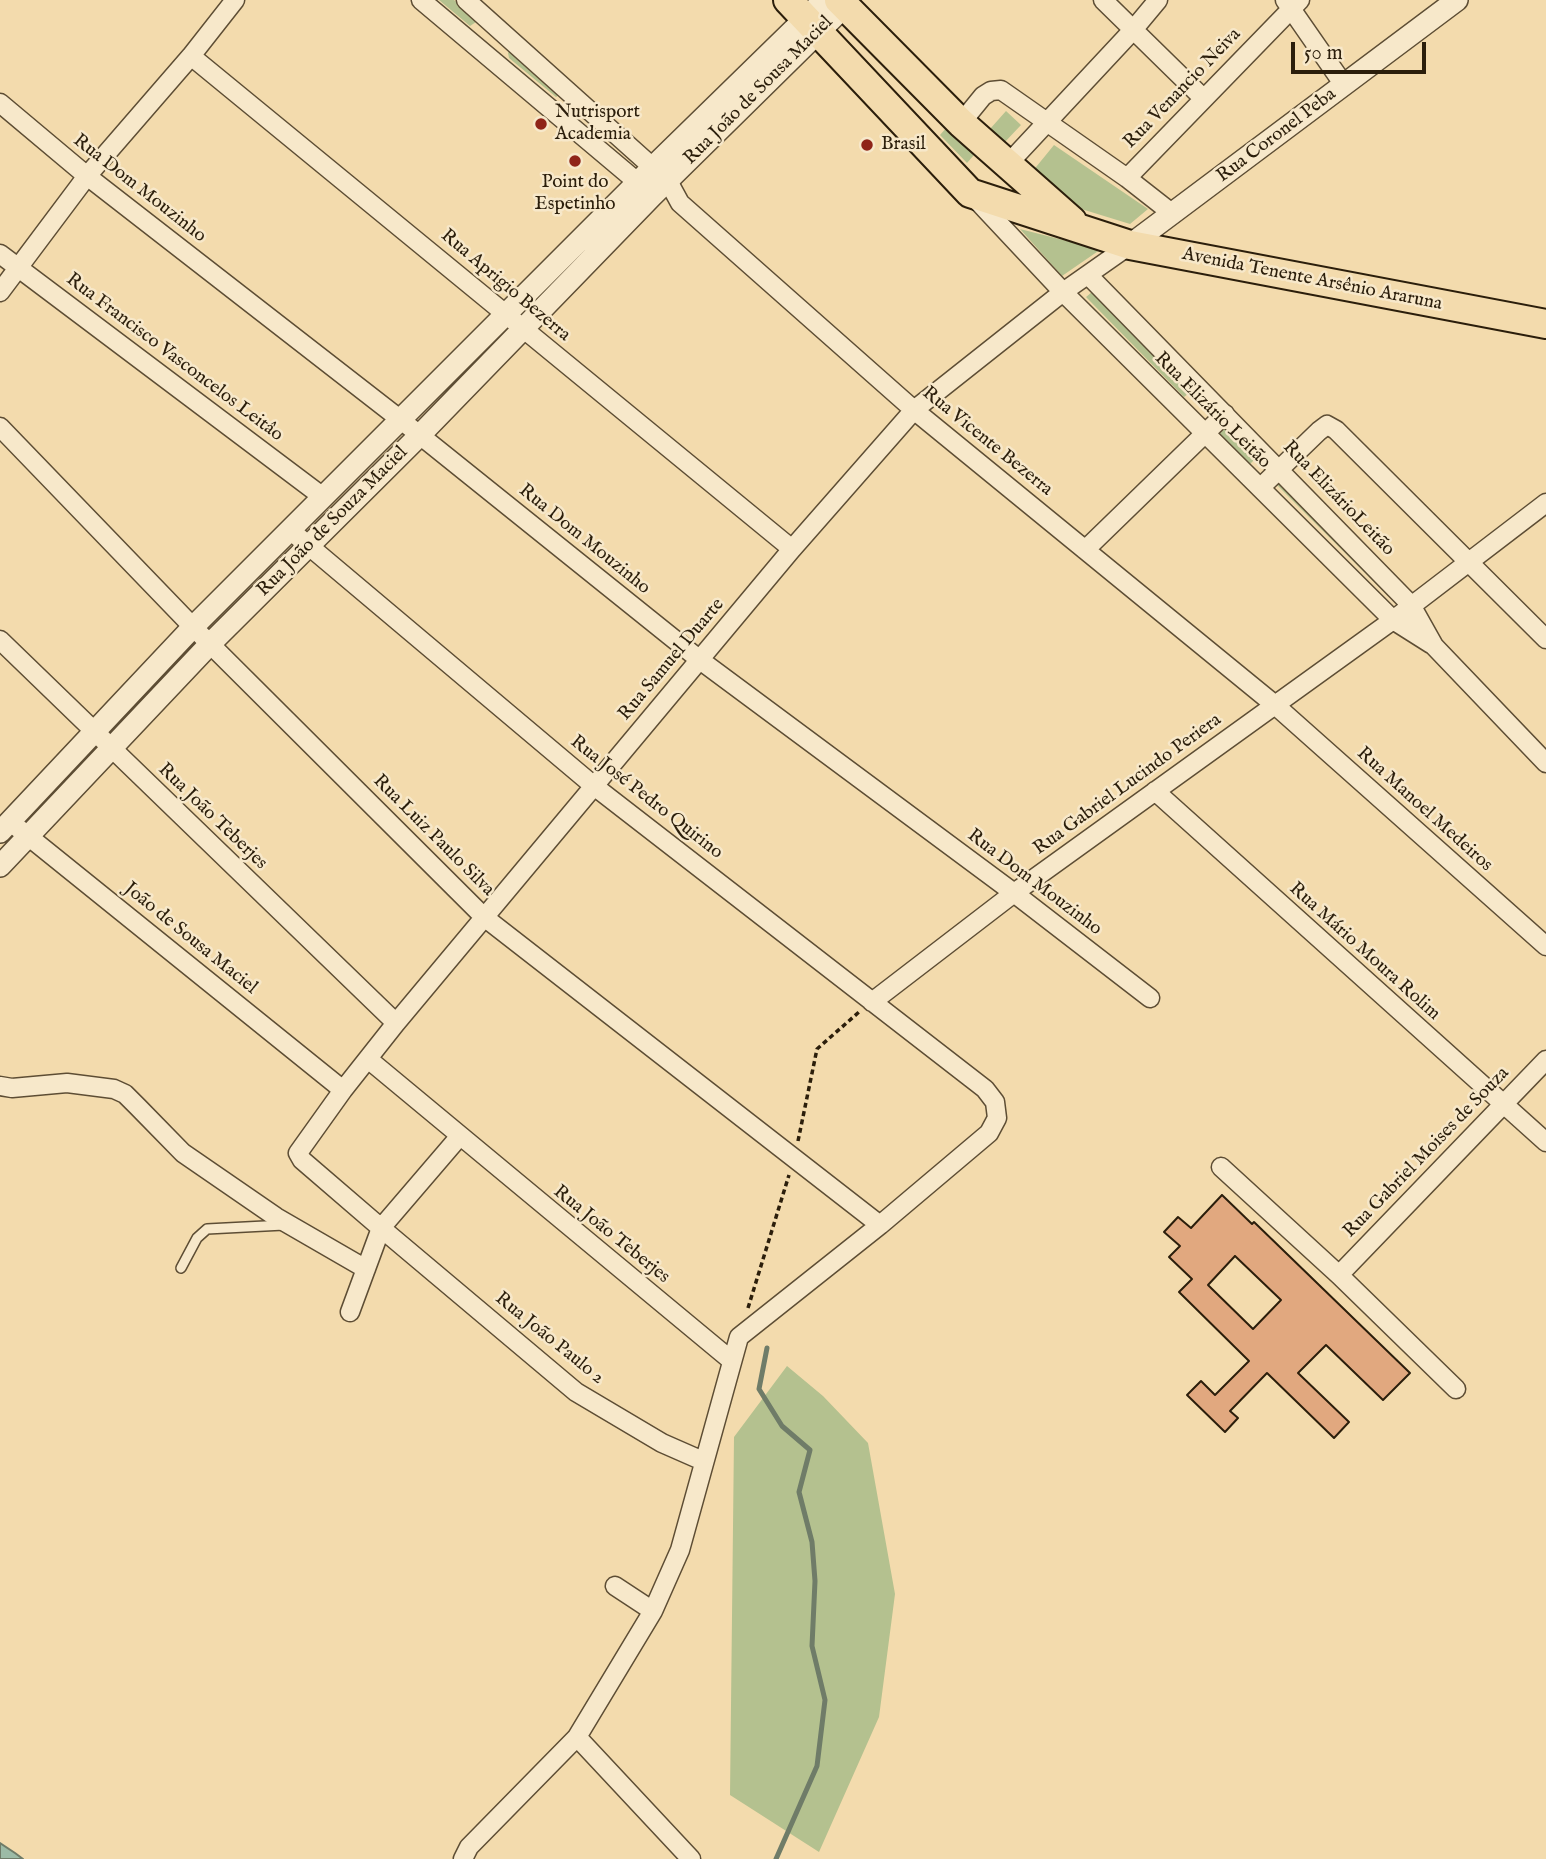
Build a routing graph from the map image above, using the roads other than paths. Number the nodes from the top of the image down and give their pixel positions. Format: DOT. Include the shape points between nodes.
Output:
graph roads {
  1 [pos="235,0"];
  2 [pos="421,0"];
  3 [pos="466,0"];
  4 [pos="1103,0"];
  5 [pos="1158,0"];
  6 [pos="1457,0"];
  7 [pos="1292,3"];
  8 [pos="824,8"];
  9 [pos="1133,30"];
  10 [pos="191,56"];
  11 [pos="1344,86"];
  12 [pos="1203,97"];
  13 [pos="0,103"];
  14 [pos="1046,121"];
  15 [pos="961,123"];
  16 [pos="1007,165"];
  17 [pos="87,176"];
  18 [pos="1127,178"];
  19 [pos="653,181"];
  20 [pos="970,192"];
  21 [pos="1173,215"];
  22 [pos="1080,227"];
  23 [pos="1130,245"];
  24 [pos="0,254"];
  25 [pos="19,267"];
  26 [pos="1088,275"];
  27 [pos="0,292"];
  28 [pos="1063,292"];
  29 [pos="506,313"];
  30 [pos="1546,324"];
  31 [pos="523,329"];
  32 [pos="914,410"];
  33 [pos="1226,414"];
  34 [pos="401,421"];
  35 [pos="0,427"];
  36 [pos="1204,434"];
  37 [pos="419,436"];
  38 [pos="1280,469"];
  39 [pos="1260,488"];
  40 [pos="323,497"];
  41 [pos="1546,503"];
  42 [pos="290,530"];
  43 [pos="309,546"];
  44 [pos="792,549"];
  45 [pos="1085,550"];
  46 [pos="1468,562"];
  47 [pos="1411,605"];
  48 [pos="1393,620"];
  49 [pos="193,627"];
  50 [pos="1546,639"];
  51 [pos="0,640"];
  52 [pos="210,644"];
  53 [pos="1434,646"];
  54 [pos="699,660"];
  55 [pos="1275,705"];
  56 [pos="94,733"];
  57 [pos="112,749"];
  58 [pos="1546,762"];
  59 [pos="594,786"];
  60 [pos="1155,791"];
  61 [pos="5,827"];
  62 [pos="29,837"];
  63 [pos="0,866"];
  64 [pos="1014,893"];
  65 [pos="484,917"];
  66 [pos="1546,946"];
  67 [pos="1150,998"];
  68 [pos="872,1002"];
  69 [pos="396,1023"];
  70 [pos="368,1059"];
  71 [pos="1546,1059"];
  72 [pos="0,1086"];
  73 [pos="343,1090"];
  74 [pos="1502,1105"];
  75 [pos="459,1137"];
  76 [pos="1546,1143"];
  77 [pos="298,1153"];
  78 [pos="1221,1167"];
  79 [pos="289,1224"];
  80 [pos="880,1225"];
  81 [pos="381,1228"];
  82 [pos="181,1268"];
  83 [pos="366,1269"];
  84 [pos="1339,1275"];
  85 [pos="350,1312"];
  86 [pos="732,1361"];
  87 [pos="1455,1389"];
  88 [pos="704,1461"];
  89 [pos="615,1586"];
  90 [pos="653,1611"];
  91 [pos="577,1737"];
  92 [pos="463,1859"];
  93 [pos="691,1859"];
  1 -- 10 [label="street"];
  2 -- 19 [label="street, Rua Vicente Bezerra"];
  3 -- 19 [label="street, Rua Vicente Bezerra"];
  4 -- 9 [label="street"];
  5 -- 9 [label="street"];
  6 -- 11 [label="street, Rua Coronel Peba"];
  7 -- 11 [label="street"];
  7 -- 12 [label="street, Rua Venancio Neiva"];
  8 -- 15 [label="main road"];
  8 -- 19 [label="street, Rua João de Sousa Maciel"];
  8 -- 20 [label="main road"];
  9 -- 12 [label="street"];
  9 -- 14 [label="street"];
  10 -- 17 [label="street"];
  10 -- 29 [label="street, Rua Aprigio Bezerra"];
  11 -- 21 [label="street, Rua Coronel Peba"];
  12 -- 18 [label="street, Rua Venancio Neiva"];
  13 -- 17 [label="street, Rua Dom Mouzinho"];
  14 -- 15 [label="street" via="1001,90 983,96"];
  14 -- 16 [label="street"];
  14 -- 18 [label="street"];
  15 -- 16 [label="main road"];
  16 -- 22 [label="main road"];
  17 -- 25 [label="street"];
  17 -- 34 [label="street, Rua Dom Mouzinho"];
  18 -- 21 [label="street"];
  19 -- 29 [label="street, Rua João de Souza Maciel"];
  19 -- 31 [label="street, Rua João de Souza Maciel"];
  19 -- 32 [label="street, Rua Vicente Bezerra"];
  20 -- 22 [label="main road, Avenida Tenente Arsênio Araruna"];
  20 -- 28 [label="street, Rua Elizário Leitão"];
  21 -- 23 [label="street, Rua Coronel Peba"];
  22 -- 23 [label="main road, Avenida Tenente Arsênio Araruna"];
  23 -- 26 [label="street, Rua Samuel Duarte"];
  23 -- 30 [label="main road, Avenida Tenente Arsênio Araruna"];
  24 -- 25 [label="street, Rua Francisco Vasconcelos Leitâo"];
  25 -- 27 [label="street"];
  25 -- 40 [label="street, Rua Francisco Vasconcelos Leitâo"];
  26 -- 28 [label="street, Rua Samuel Duarte"];
  26 -- 33 [label="street, Rua ElizárioLeitão"];
  28 -- 32 [label="street, Rua Samuel Duarte"];
  28 -- 36 [label="street, Rua Elizário Leitão"];
  29 -- 31 [label="street, Rua Aprigio Bezerra"];
  29 -- 34 [label="street, Rua João de Souza Maciel"];
  31 -- 37 [label="street, Rua João de Souza Maciel"];
  31 -- 44 [label="street, Rua Aprigio Bezerra"];
  32 -- 44 [label="street, Rua Samuel Duarte"];
  32 -- 45 [label="street, Rua Vicente Bezerra"];
  33 -- 36 [label="street"];
  33 -- 38 [label="street, Rua ElizárioLeitão"];
  34 -- 37 [label="street, Rua Dom Mouzinho"];
  34 -- 40 [label="street, Rua João de Souza Maciel"];
  35 -- 49 [label="street, Rua Luiz Paulo Silva"];
  36 -- 39 [label="street, Rua Elizário Leitão"];
  36 -- 45 [label="street"];
  37 -- 43 [label="street, Rua João de Souza Maciel"];
  37 -- 54 [label="street, Rua Dom Mouzinho"];
  38 -- 39 [label="street"];
  38 -- 46 [label="street" via="1327,425"];
  38 -- 47 [label="street, Rua ElizárioLeitão"];
  39 -- 48 [label="street, Rua Elizário Leitão"];
  40 -- 42 [label="street, Rua João de Souza Maciel"];
  41 -- 46 [label="street, Rua Gabriel Lucindo Periera"];
  42 -- 43 [label="street, Rua José Pedro Quirino"];
  42 -- 49 [label="street, Rua João de Souza Maciel"];
  43 -- 52 [label="street, Rua João de Souza Maciel"];
  43 -- 59 [label="street, Rua José Pedro Quirino"];
  44 -- 54 [label="street, Rua Samuel Duarte"];
  45 -- 55 [label="street, Rua Vicente Bezerra"];
  46 -- 47 [label="street, Rua Gabriel Lucindo Periera"];
  46 -- 50 [label="street"];
  47 -- 48 [label="street, Rua Gabriel Lucindo Periera"];
  47 -- 53 [label="street, Rua ElizárioLeitão"];
  48 -- 53 [label="street, Rua Elizário Leitão"];
  48 -- 55 [label="street, Rua Gabriel Lucindo Periera"];
  49 -- 52 [label="street, Rua Luiz Paulo Silva"];
  49 -- 56 [label="street, Rua João de Souza Maciel"];
  51 -- 56 [label="street, Rua João Teberjes"];
  52 -- 57 [label="street, Rua João de Souza Maciel"];
  52 -- 65 [label="street, Rua Luiz Paulo Silva"];
  53 -- 58 [label="street, Rua ElizárioLeitão"];
  54 -- 59 [label="street, Rua Samuel Duarte"];
  54 -- 64 [label="street, Rua Dom Mouzinho"];
  55 -- 60 [label="street, Rua Gabriel Lucindo Periera"];
  55 -- 66 [label="street, Rua Manoel Medeiros"];
  56 -- 57 [label="street, Rua João Teberjes"];
  56 -- 61 [label="street, Rua João de Souza Maciel"];
  57 -- 62 [label="street, Rua João de Souza Maciel"];
  57 -- 69 [label="street, Rua João Teberjes"];
  59 -- 65 [label="street, Rua Samuel Duarte"];
  59 -- 68 [label="street, Rua José Pedro Quirino"];
  60 -- 64 [label="street, Rua Gabriel Lucindo Periera"];
  60 -- 74 [label="street, Rua Mário Moura Rolim"];
  61 -- 62 [label="street, João de Sousa Maciel"];
  62 -- 63 [label="street, Rua João de Souza Maciel"];
  62 -- 73 [label="street, João de Sousa Maciel"];
  64 -- 67 [label="street, Rua Dom Mouzinho"];
  64 -- 68 [label="street, Rua Gabriel Lucindo Periera"];
  65 -- 69 [label="street, Rua Samuel Duarte"];
  65 -- 80 [label="street, Rua Luiz Paulo Silva"];
  68 -- 80 [label="street, Rua José Pedro Quirino" via="985,1088 995,1102 997,1118 989,1133"];
  69 -- 70 [label="street, Rua Samuel Duarte"];
  70 -- 73 [label="street, Rua Samuel Duarte"];
  70 -- 75 [label="street, Rua João Teberjes"];
  71 -- 74 [label="street, Rua Gabriel Moises de Souza"];
  72 -- 79 [label="street" via="100,1085 125,1094 183,1153"];
  73 -- 77 [label="street, Rua Samuel Duarte"];
  74 -- 76 [label="street, Rua Mário Moura Rolim"];
  74 -- 84 [label="street, Rua Gabriel Moises de Souza"];
  75 -- 81 [label="street"];
  75 -- 86 [label="street, Rua João Teberjes"];
  77 -- 81 [label="street, Rua João Paulo 2"];
  78 -- 84 [label="street"];
  79 -- 82 [label="lane" via="207,1229"];
  79 -- 83 [label="street"];
  80 -- 86 [label="street" via="739,1337"];
  81 -- 83 [label="street"];
  81 -- 88 [label="street, Rua João Paulo 2" via="576,1392 662,1443"];
  83 -- 85 [label="street"];
  84 -- 87 [label="street"];
  86 -- 88 [label="street"];
  88 -- 90 [label="street" via="680,1550"];
  89 -- 90 [label="street"];
  90 -- 91 [label="street"];
  91 -- 92 [label="street" via="469,1847"];
  91 -- 93 [label="street"];
}
